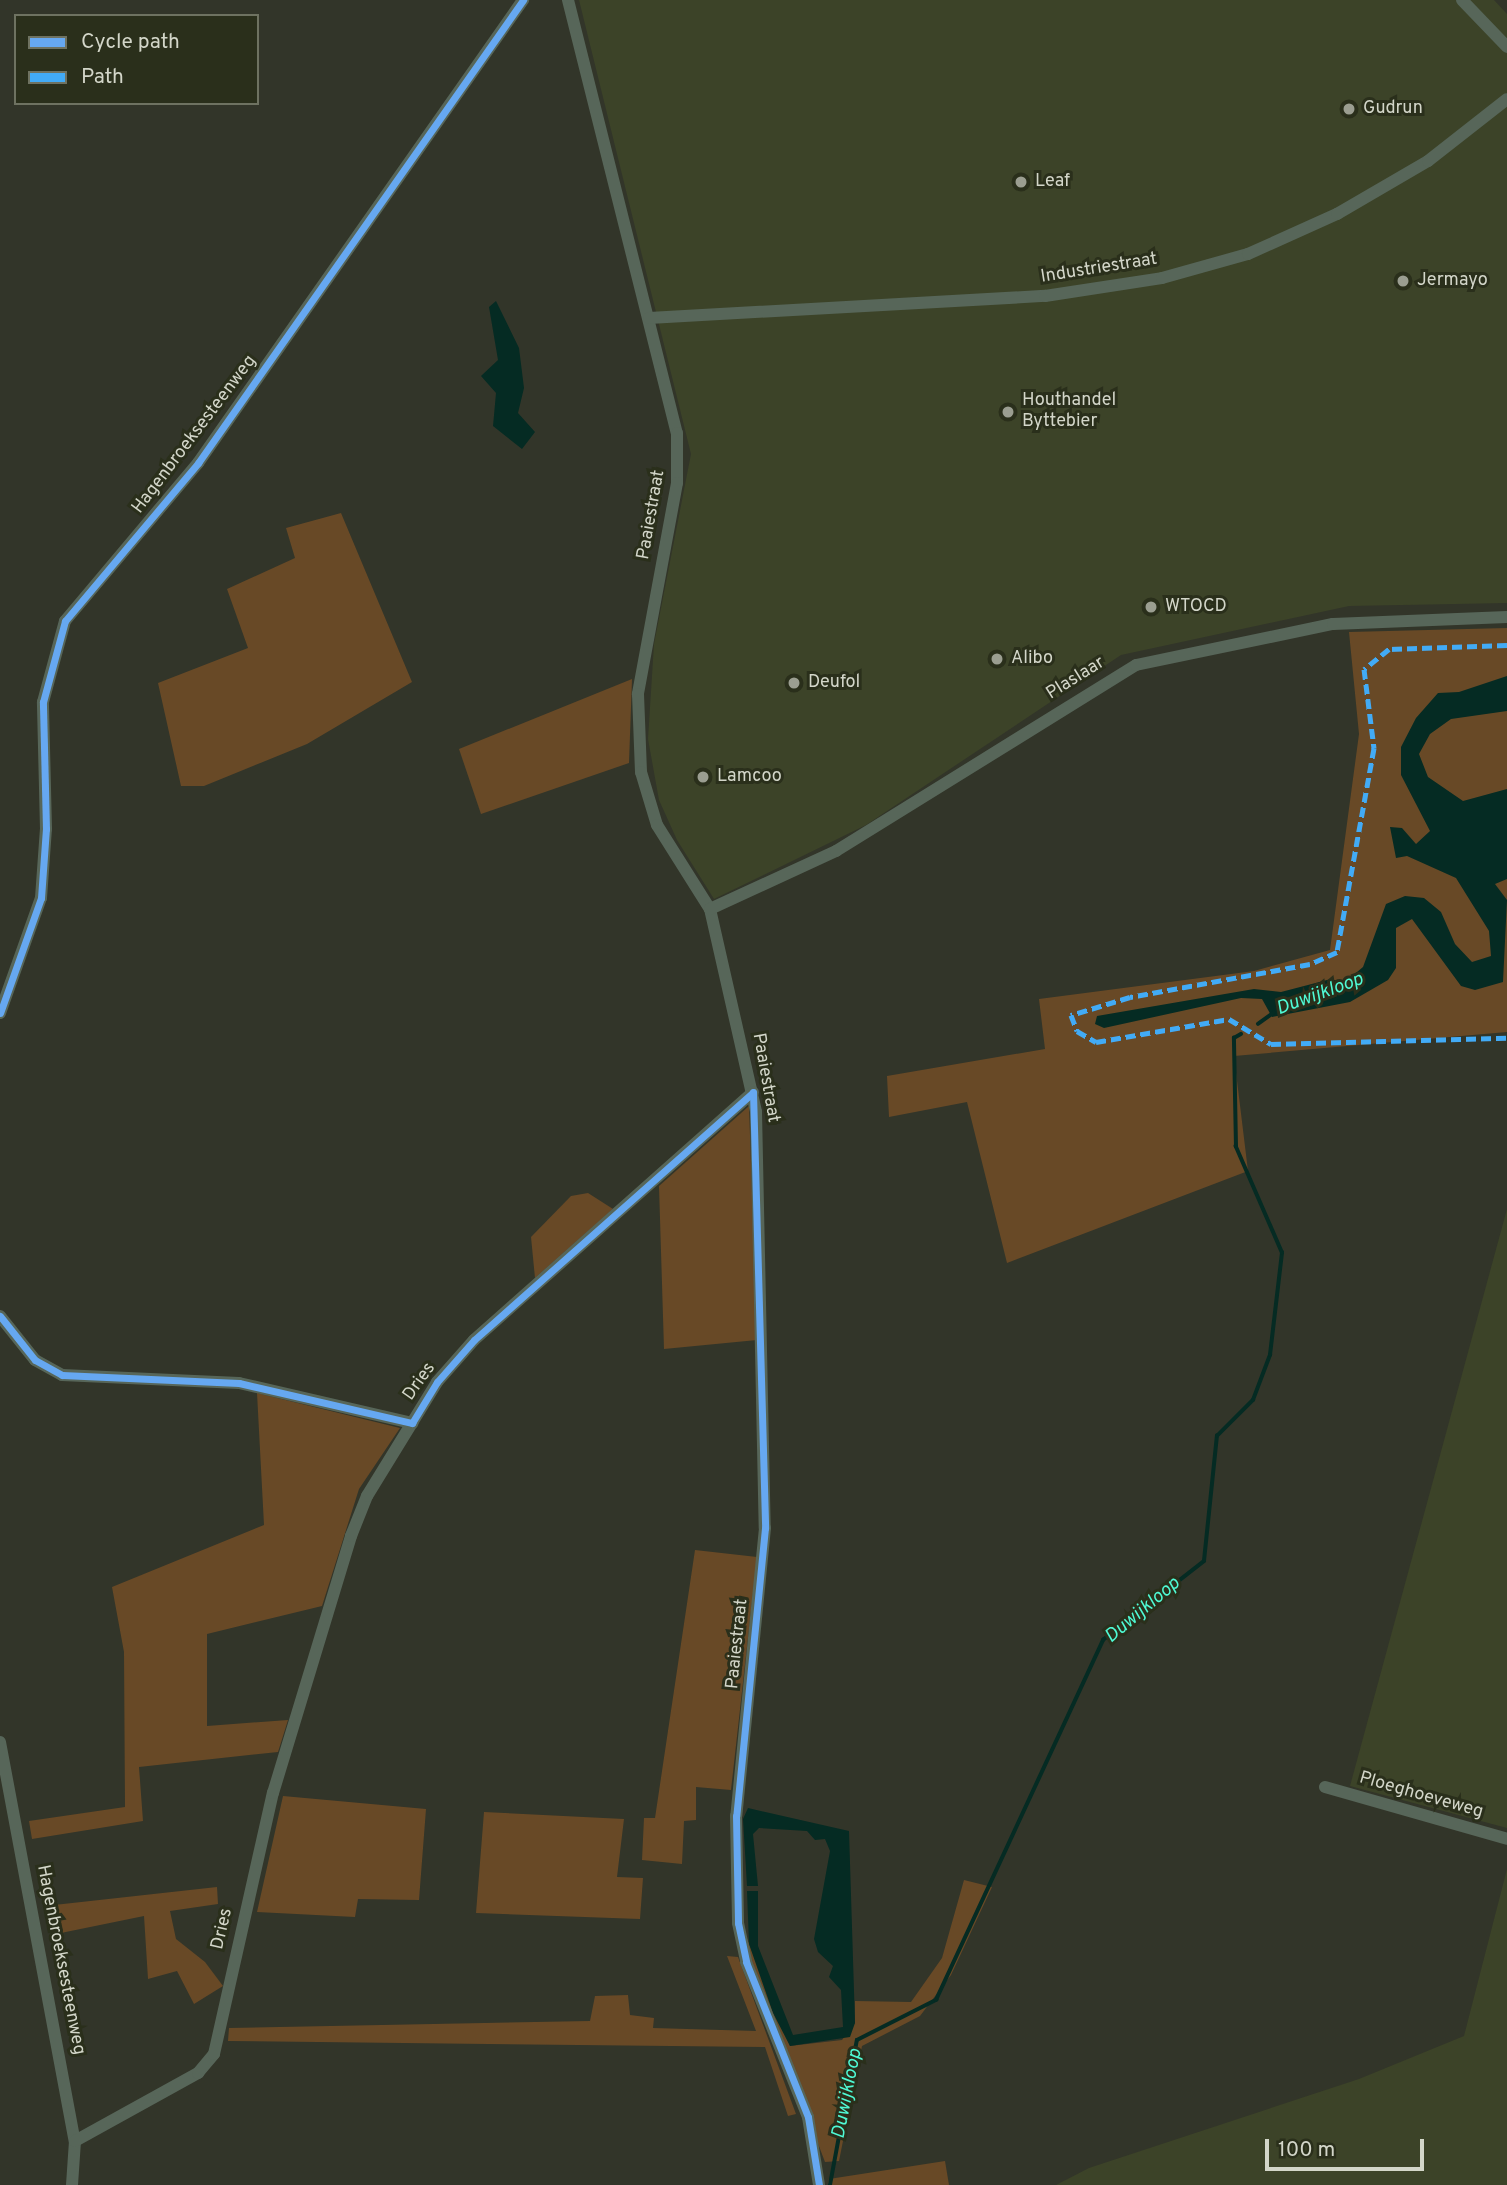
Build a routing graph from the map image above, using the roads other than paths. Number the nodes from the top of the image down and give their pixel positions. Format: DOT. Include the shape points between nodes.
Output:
graph roads {
  1 [pos="523,0"];
  2 [pos="568,0"];
  3 [pos="1462,0"];
  4 [pos="1507,47"];
  5 [pos="1507,99"];
  6 [pos="649,318"];
  7 [pos="1507,617"];
  8 [pos="710,909"];
  9 [pos="0,1013"];
  10 [pos="753,1092"];
  11 [pos="0,1316"];
  12 [pos="412,1423"];
  13 [pos="0,1742"];
  14 [pos="1325,1787"];
  15 [pos="1507,1839"];
  16 [pos="75,2141"];
  17 [pos="72,2185"];
  18 [pos="819,2185"];
  1 -- 9 [label="street, Hagenbroeksesteenweg" via="198,463 65,621 43,702 46,829 41,898"];
  2 -- 6 [label="street, Paaiestraat"];
  3 -- 4 [label="street"];
  5 -- 6 [label="street, Industriestraat" via="1428,162 1337,214 1248,254 1162,278 1045,296"];
  6 -- 8 [label="street, Paaiestraat" via="679,454 638,694 637,745 657,825"];
  7 -- 8 [label="street, Plaslaar" via="1334,624 1136,665 836,851"];
  8 -- 10 [label="street, Paaiestraat"];
  10 -- 12 [label="street, Dries" via="474,1340 437,1382"];
  10 -- 18 [label="street, Paaiestraat" via="765,1528 736,1816 738,1923 746,1962 808,2117"];
  11 -- 12 [label="street, Dries" via="35,1360 62,1375 239,1383"];
  12 -- 16 [label="street, Dries" via="367,1496 351,1536 273,1793 214,2054 198,2073"];
  13 -- 16 [label="street, Hagenbroeksesteenweg"];
  14 -- 15 [label="street, Ploeghoeveweg"];
  16 -- 17 [label="street, Hagenbroeksesteenweg"];
}
